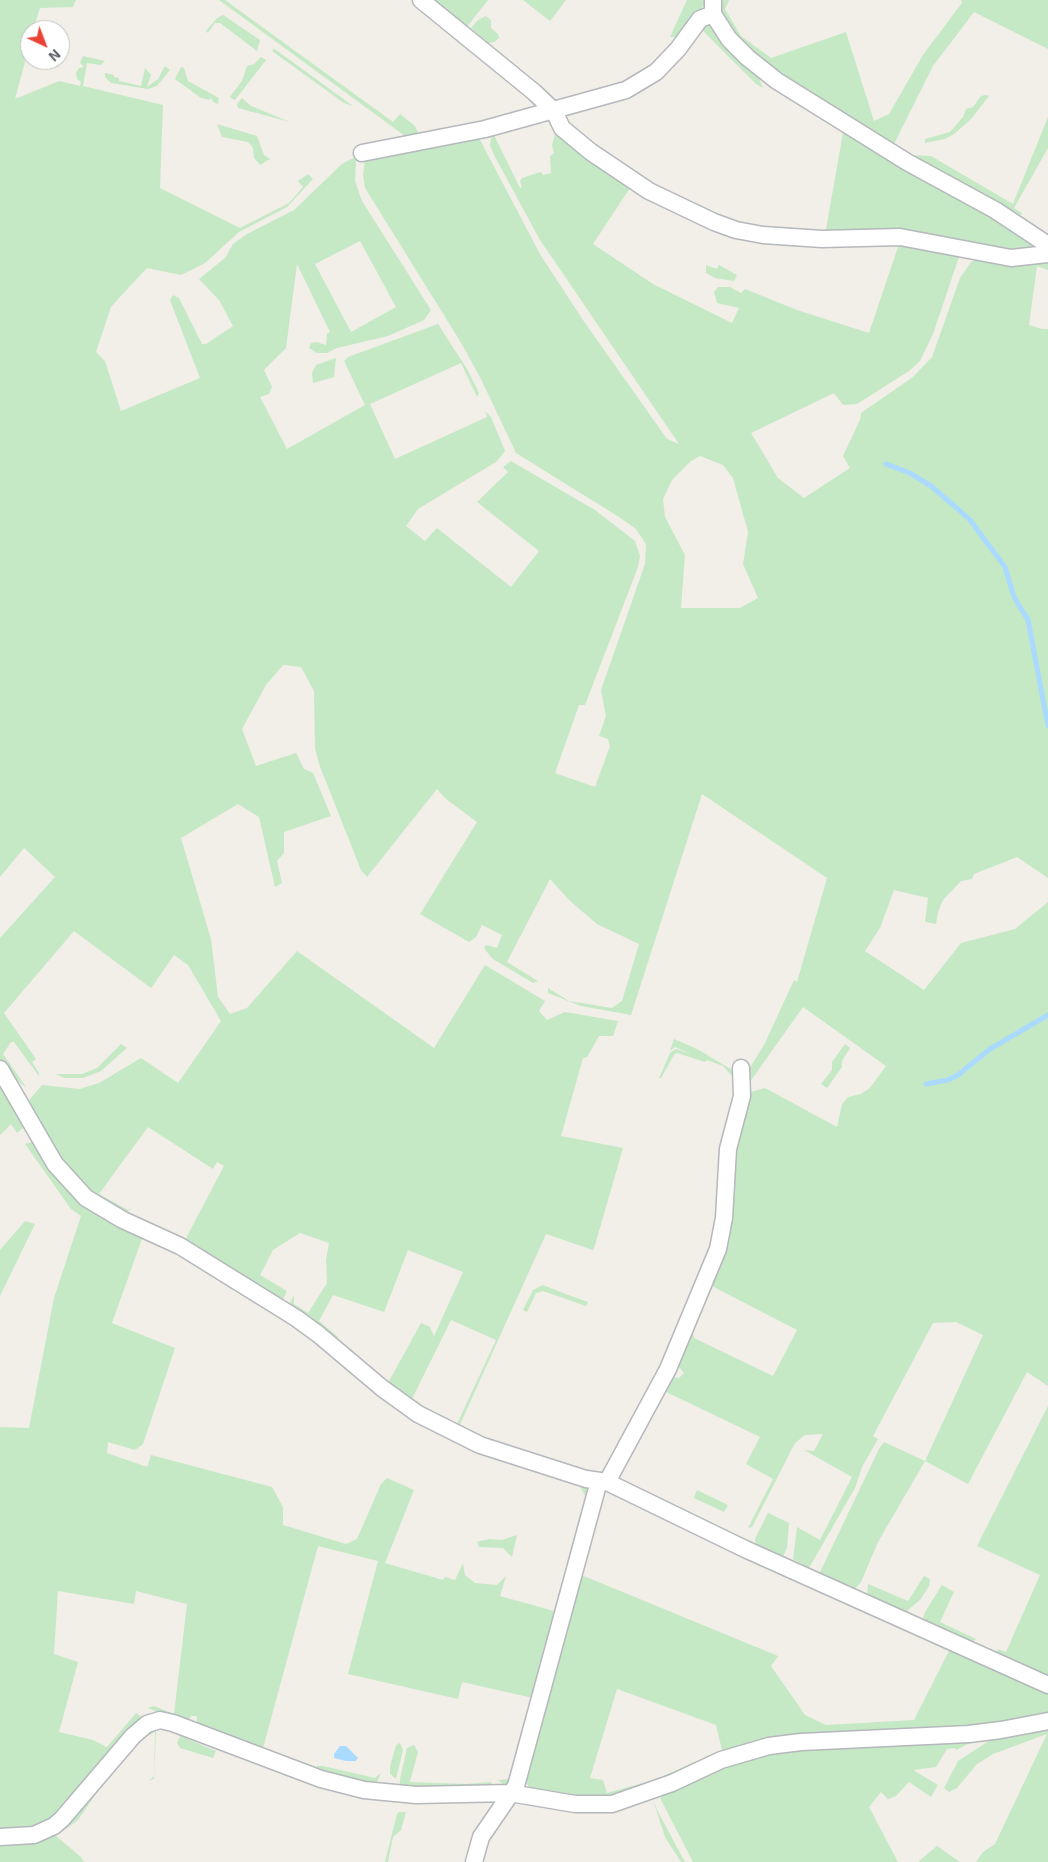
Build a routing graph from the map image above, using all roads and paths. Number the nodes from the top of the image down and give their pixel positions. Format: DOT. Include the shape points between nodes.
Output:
graph roads {
  1 [pos="421,0"];
  2 [pos="713,7"];
  3 [pos="554,111"];
  4 [pos="362,153"];
  5 [pos="1048,245"];
  6 [pos="1048,254"];
  7 [pos="741,1068"];
  8 [pos="0,1069"];
  9 [pos="603,1482"];
  10 [pos="1048,1685"];
  11 [pos="1048,1721"];
  12 [pos="510,1793"];
  13 [pos="0,1837"];
  14 [pos="474,1862"];
  1 -- 3 [label="street" via="506,67"];
  2 -- 3 [label="street" via="668,60 642,82 626,90"];
  2 -- 5 [label="street" via="737,48 777,80"];
  3 -- 4 [label="street" via="485,130"];
  3 -- 6 [label="street" via="562,128 649,191 736,230 822,240 900,237 1011,258"];
  7 -- 9 [label="street" via="742,1096 728,1149 724,1218 718,1249 668,1369"];
  8 -- 9 [label="street" via="55,1164 86,1198 103,1210 180,1246 233,1277 296,1318 382,1388 444,1429 513,1456"];
  9 -- 10 [label="street"];
  9 -- 12 [label="street" via="516,1786"];
  11 -- 12 [label="street" via="969,1734 769,1746 721,1760 672,1783 612,1804 575,1804"];
  12 -- 13 [label="street" via="416,1795 364,1790 321,1779 160,1720 147,1724 133,1736 54,1826 34,1835"];
  12 -- 14 [label="street" via="481,1838"];
}
